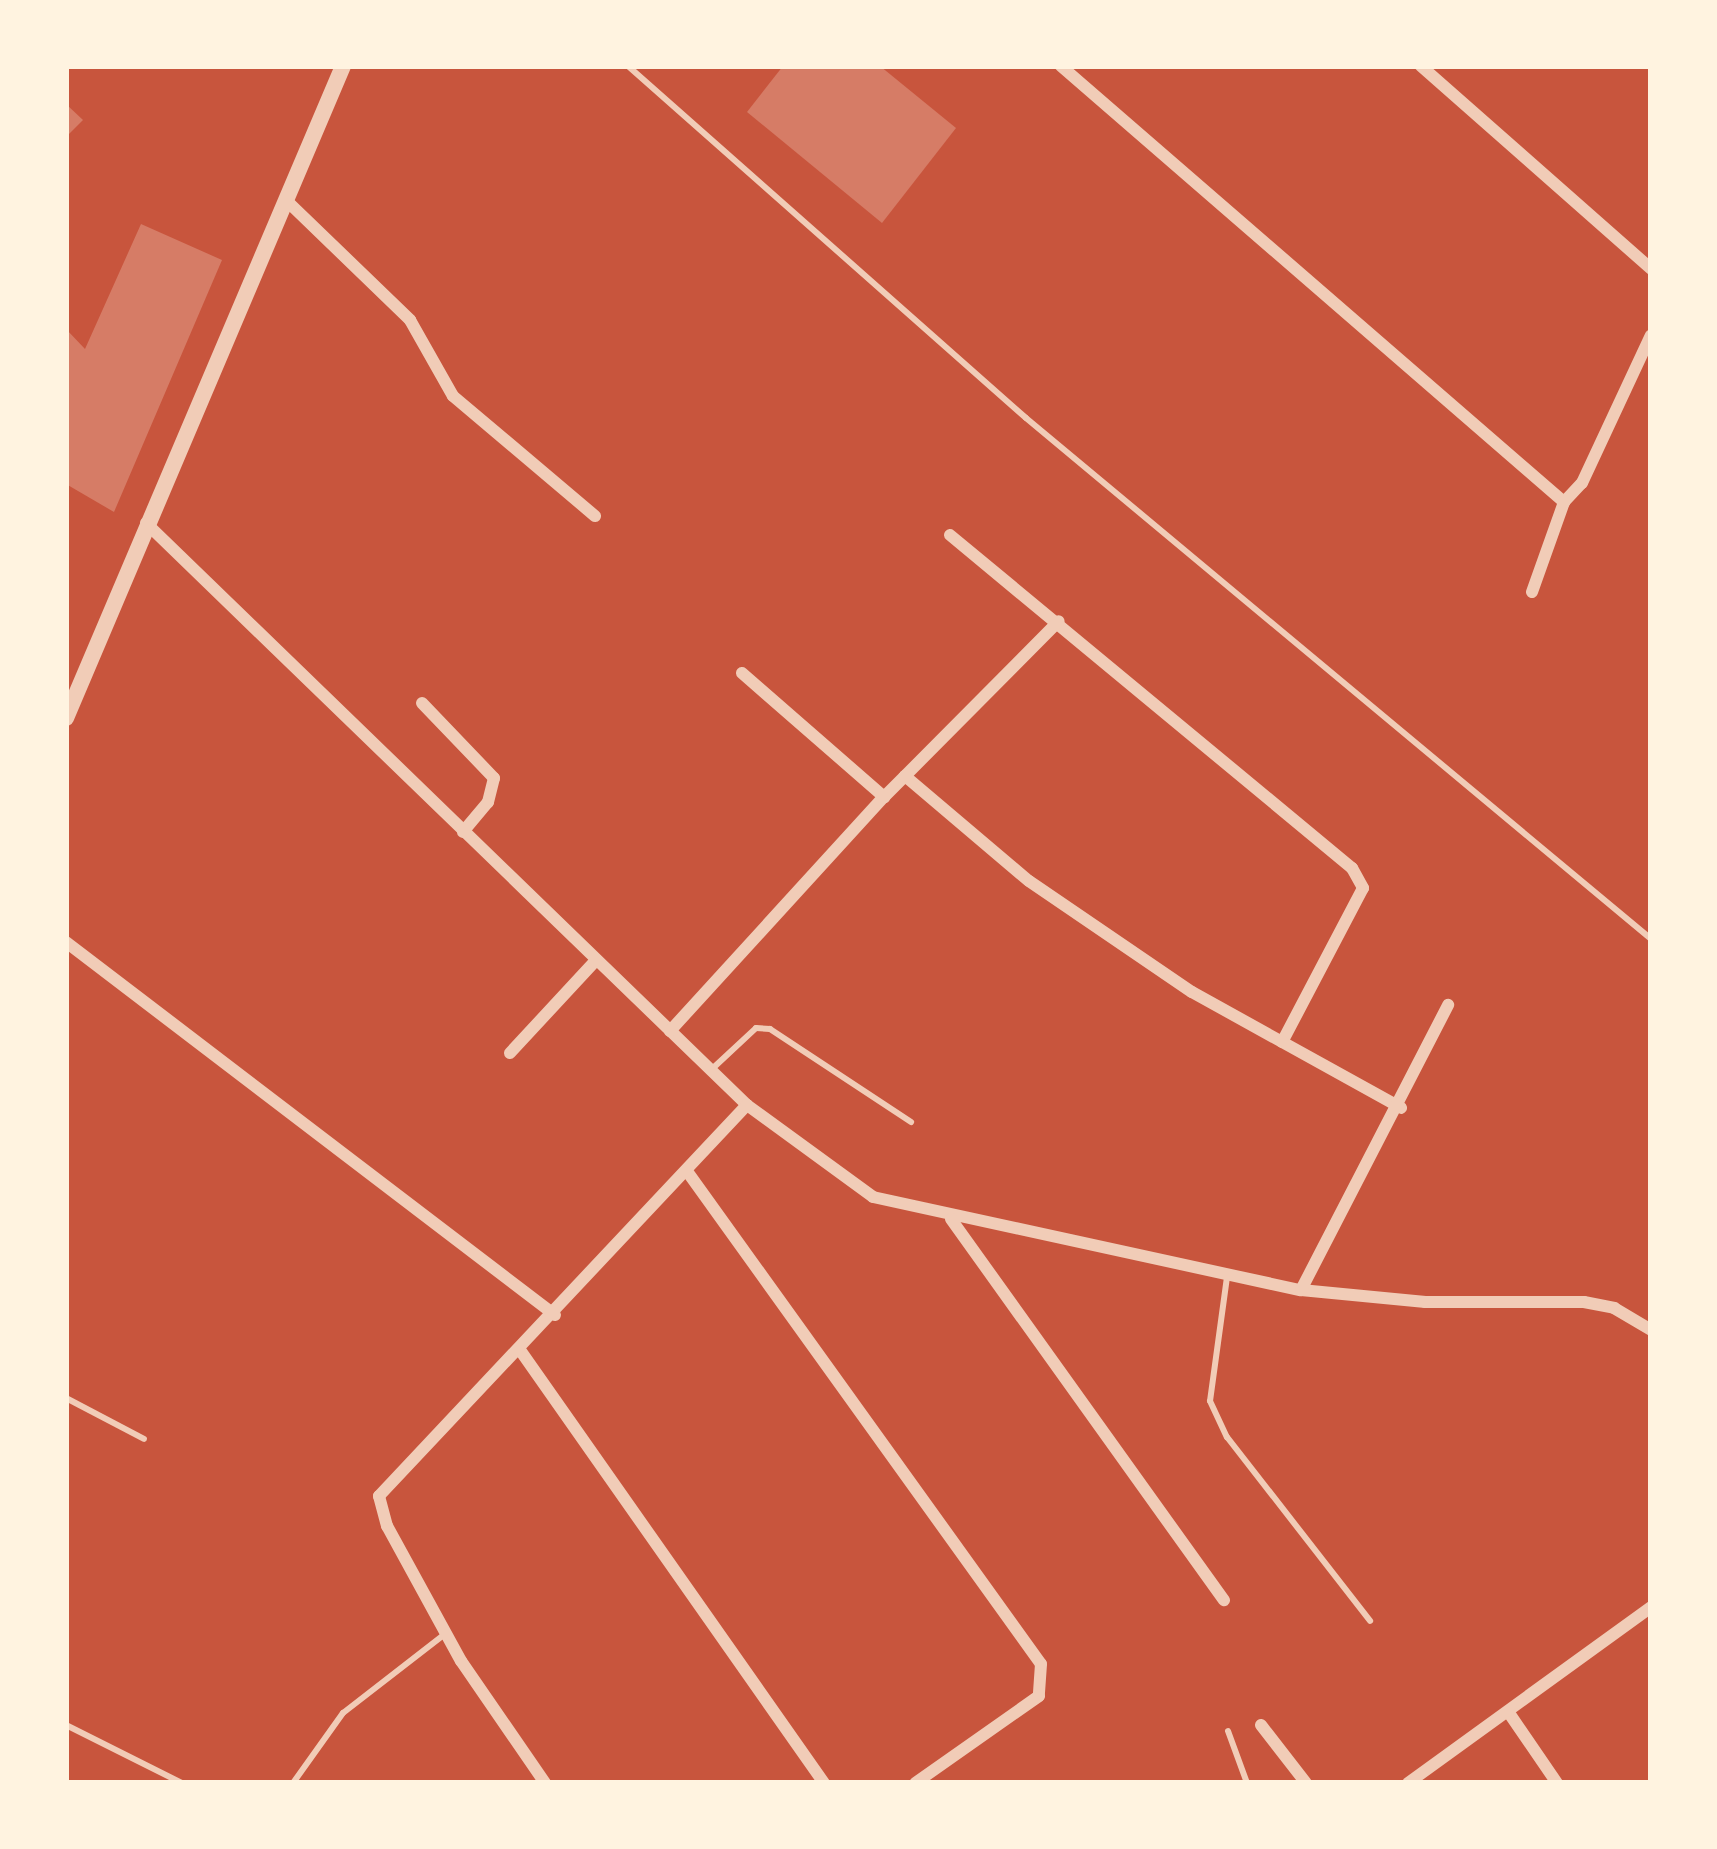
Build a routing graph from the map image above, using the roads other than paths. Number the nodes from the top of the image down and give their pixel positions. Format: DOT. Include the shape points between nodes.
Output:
graph roads {
  1 [pos="343,66"];
  2 [pos="628,66"];
  3 [pos="1061,66"];
  4 [pos="1421,66"];
  5 [pos="288,202"];
  6 [pos="1651,269"];
  7 [pos="1651,335"];
  8 [pos="1564,502"];
  9 [pos="595,516"];
  10 [pos="146,523"];
  11 [pos="950,536"];
  12 [pos="1532,592"];
  13 [pos="1059,621"];
  14 [pos="742,673"];
  15 [pos="422,703"];
  16 [pos="66,718"];
  17 [pos="905,776"];
  18 [pos="884,796"];
  19 [pos="464,832"];
  20 [pos="1651,939"];
  21 [pos="66,942"];
  22 [pos="596,960"];
  23 [pos="1448,1005"];
  24 [pos="670,1031"];
  25 [pos="1282,1042"];
  26 [pos="510,1053"];
  27 [pos="712,1069"];
  28 [pos="747,1105"];
  29 [pos="1401,1108"];
  30 [pos="911,1122"];
  31 [pos="689,1174"];
  32 [pos="950,1218"];
  33 [pos="1227,1277"];
  34 [pos="1301,1290"];
  35 [pos="555,1315"];
  36 [pos="1651,1330"];
  37 [pos="520,1350"];
  38 [pos="66,1398"];
  39 [pos="144,1439"];
  40 [pos="1224,1600"];
  41 [pos="1651,1607"];
  42 [pos="1370,1621"];
  43 [pos="446,1633"];
  44 [pos="1509,1713"];
  45 [pos="66,1725"];
  46 [pos="1261,1725"];
  47 [pos="1228,1731"];
  48 [pos="182,1783"];
  49 [pos="293,1783"];
  50 [pos="545,1783"];
  51 [pos="824,1783"];
  52 [pos="915,1783"];
  53 [pos="1247,1783"];
  54 [pos="1306,1783"];
  55 [pos="1408,1783"];
  56 [pos="1557,1783"];
  1 -- 5 [label="street"];
  2 -- 20 [label="lane" via="1026,418"];
  3 -- 8 [label="street"];
  4 -- 6 [label="street"];
  5 -- 9 [label="street" via="410,320 453,396"];
  5 -- 10 [label="street"];
  7 -- 8 [label="street" via="1582,484"];
  8 -- 12 [label="street"];
  10 -- 16 [label="street"];
  10 -- 19 [label="street"];
  11 -- 13 [label="street"];
  13 -- 17 [label="street"];
  13 -- 25 [label="street" via="1352,868 1363,888"];
  14 -- 18 [label="street"];
  15 -- 19 [label="street" via="494,778 488,802"];
  17 -- 18 [label="street"];
  17 -- 25 [label="street" via="1029,880"];
  18 -- 24 [label="street"];
  19 -- 22 [label="street"];
  21 -- 35 [label="street"];
  22 -- 24 [label="street"];
  22 -- 26 [label="street"];
  23 -- 29 [label="street"];
  24 -- 27 [label="street"];
  25 -- 29 [label="street"];
  27 -- 28 [label="street"];
  27 -- 30 [label="lane" via="756,1028 770,1029"];
  28 -- 31 [label="street"];
  28 -- 32 [label="street" via="872,1197"];
  29 -- 34 [label="street"];
  31 -- 35 [label="street"];
  31 -- 52 [label="street" via="1041,1664 1039,1696"];
  32 -- 33 [label="street"];
  32 -- 40 [label="street"];
  33 -- 34 [label="street"];
  33 -- 42 [label="lane" via="1210,1401 1227,1437"];
  34 -- 36 [label="street" via="1425,1302 1584,1302 1614,1308"];
  35 -- 37 [label="street"];
  37 -- 43 [label="street" via="380,1496 386,1526"];
  37 -- 51 [label="street"];
  38 -- 39 [label="lane"];
  41 -- 44 [label="street"];
  43 -- 49 [label="lane" via="344,1713"];
  43 -- 50 [label="street"];
  44 -- 55 [label="street"];
  44 -- 56 [label="street"];
  45 -- 48 [label="lane"];
  46 -- 54 [label="street"];
  47 -- 53 [label="lane"];
}
